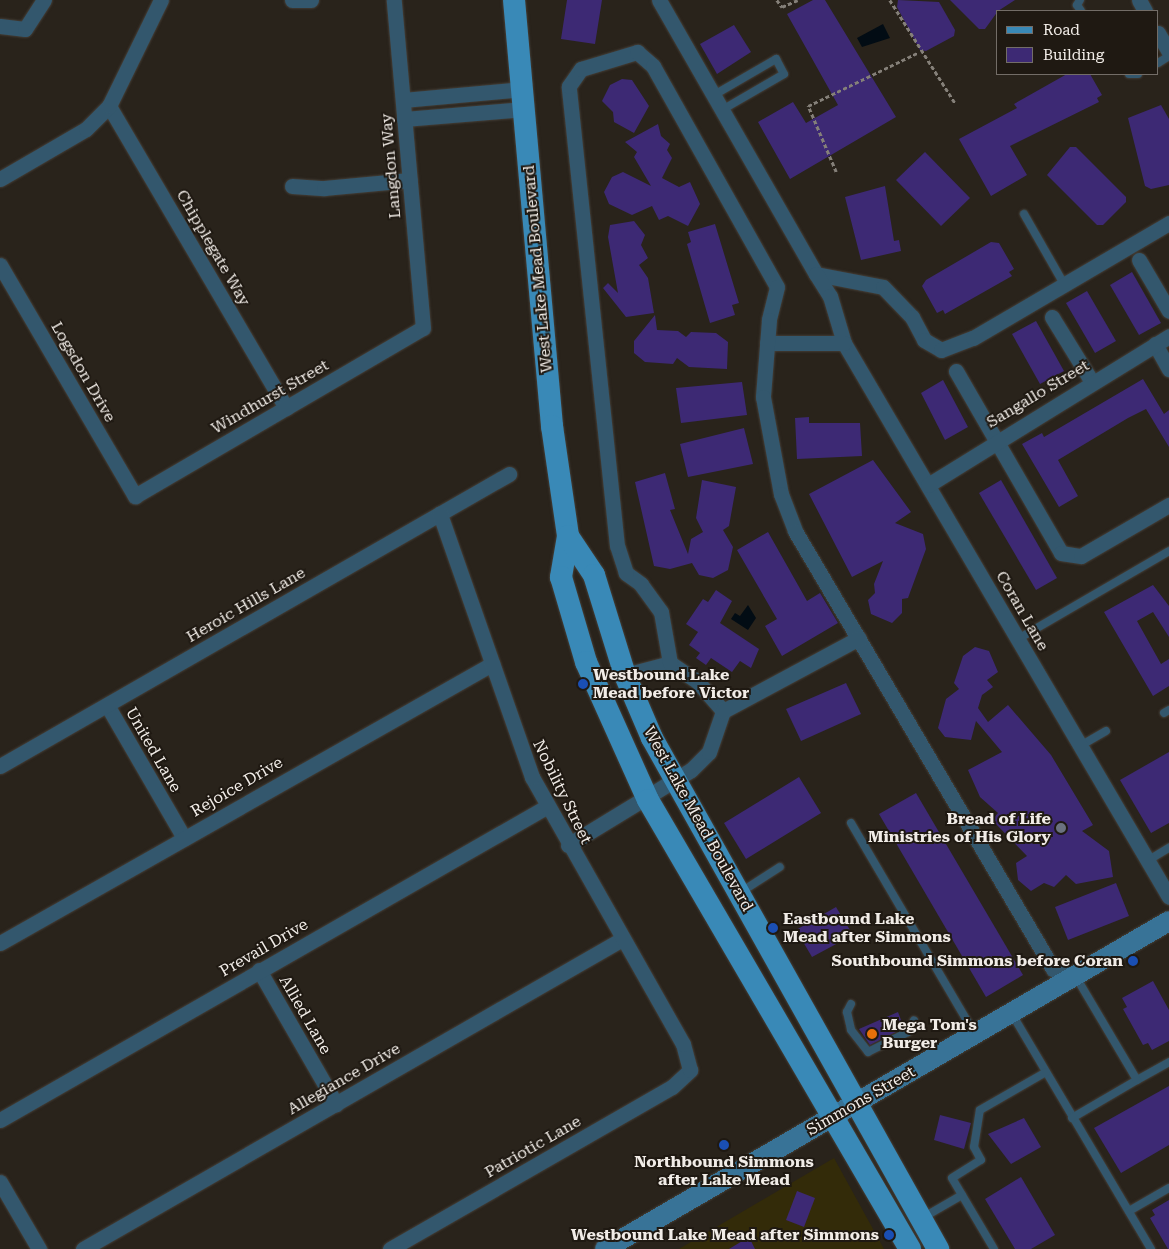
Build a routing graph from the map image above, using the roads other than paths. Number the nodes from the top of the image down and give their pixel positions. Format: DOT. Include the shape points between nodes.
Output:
graph roads {
  1 [pos="44,0"];
  2 [pos="161,0"];
  3 [pos="292,0"];
  4 [pos="310,0"];
  5 [pos="394,0"];
  6 [pos="514,0"];
  7 [pos="659,0"];
  8 [pos="0,26"];
  9 [pos="1159,35"];
  10 [pos="1169,52"];
  11 [pos="714,95"];
  12 [pos="524,99"];
  13 [pos="403,100"];
  14 [pos="109,106"];
  15 [pos="722,110"];
  16 [pos="404,119"];
  17 [pos="0,179"];
  18 [pos="410,180"];
  19 [pos="292,186"];
  20 [pos="1024,214"];
  21 [pos="1169,223"];
  22 [pos="1139,260"];
  23 [pos="0,265"];
  24 [pos="816,274"];
  25 [pos="1064,284"];
  26 [pos="1169,311"];
  27 [pos="1052,317"];
  28 [pos="423,328"];
  29 [pos="1169,336"];
  30 [pos="844,343"];
  31 [pos="767,344"];
  32 [pos="1155,344"];
  33 [pos="1169,369"];
  34 [pos="956,372"];
  35 [pos="1092,382"];
  36 [pos="286,408"];
  37 [pos="997,438"];
  38 [pos="509,474"];
  39 [pos="928,485"];
  40 [pos="136,496"];
  41 [pos="1169,505"];
  42 [pos="440,514"];
  43 [pos="568,536"];
  44 [pos="1169,551"];
  45 [pos="858,638"];
  46 [pos="1018,639"];
  47 [pos="670,663"];
  48 [pos="492,664"];
  49 [pos="625,675"];
  50 [pos="107,705"];
  51 [pos="723,711"];
  52 [pos="1106,731"];
  53 [pos="1080,746"];
  54 [pos="0,766"];
  55 [pos="674,780"];
  56 [pos="648,800"];
  57 [pos="546,806"];
  58 [pos="851,823"];
  59 [pos="184,838"];
  60 [pos="568,845"];
  61 [pos="1169,848"];
  62 [pos="1147,861"];
  63 [pos="780,868"];
  64 [pos="739,893"];
  65 [pos="1169,897"];
  66 [pos="712,910"];
  67 [pos="1169,921"];
  68 [pos="622,939"];
  69 [pos="0,943"];
  70 [pos="259,970"];
  71 [pos="1075,976"];
  72 [pos="852,1004"];
  73 [pos="1012,1013"];
  74 [pos="914,1020"];
  75 [pos="975,1035"];
  76 [pos="1169,1062"];
  77 [pos="690,1070"];
  78 [pos="1046,1072"];
  79 [pos="1137,1080"];
  80 [pos="859,1103"];
  81 [pos="336,1104"];
  82 [pos="834,1118"];
  83 [pos="1072,1118"];
  84 [pos="0,1120"];
  85 [pos="0,1182"];
  86 [pos="1169,1188"];
  87 [pos="962,1195"];
  88 [pos="1129,1211"];
  89 [pos="924,1217"];
  90 [pos="39,1249"];
  91 [pos="83,1249"];
  92 [pos="390,1249"];
  93 [pos="604,1249"];
  94 [pos="910,1249"];
  95 [pos="938,1249"];
  96 [pos="994,1249"];
  97 [pos="1151,1249"];
  1 -- 8 [label="street" via="25,29"];
  2 -- 14 [label="street"];
  3 -- 4 [label="street"];
  5 -- 13 [label="street, Langdon Way"];
  6 -- 12 [label="main road, West Lake Mead Boulevard"];
  7 -- 11 [label="street, Coran Lane"];
  9 -- 10 [label="street"];
  11 -- 15 [label="street, Coran Lane"];
  11 -- 15 [label="lane" via="776,59 784,74"];
  12 -- 13 [label="street"];
  12 -- 16 [label="street"];
  12 -- 43 [label="main road, West Lake Mead Boulevard" via="555,453"];
  13 -- 16 [label="street, Langdon Way"];
  14 -- 17 [label="street" via="86,129"];
  14 -- 36 [label="street, Chipplegate Way"];
  15 -- 24 [label="street, Coran Lane"];
  16 -- 18 [label="street, Langdon Way"];
  18 -- 19 [label="street" via="324,188"];
  18 -- 28 [label="street, Langdon Way"];
  20 -- 25 [label="lane"];
  21 -- 25 [label="street"];
  22 -- 26 [label="street"];
  23 -- 40 [label="street, Logsdon Drive"];
  24 -- 25 [label="street" via="883,286 912,317 924,340 941,350 973,338"];
  24 -- 30 [label="street, Coran Lane" via="830,296"];
  27 -- 35 [label="street"];
  28 -- 36 [label="street, Windhurst Street"];
  29 -- 32 [label="street, Sangallo Street"];
  30 -- 31 [label="street"];
  30 -- 39 [label="street, Coran Lane"];
  31 -- 45 [label="street" via="763,397 781,494 795,531"];
  31 -- 47 [label="street" via="777,287 653,66 637,52 581,69 569,86 617,546 626,573 641,584 661,612"];
  32 -- 33 [label="street"];
  32 -- 35 [label="street, Sangallo Street"];
  34 -- 37 [label="street"];
  35 -- 37 [label="street, Sangallo Street"];
  36 -- 40 [label="street, Windhurst Street"];
  37 -- 39 [label="street, Sangallo Street"];
  37 -- 41 [label="street" via="1062,553 1069,557 1081,556"];
  38 -- 42 [label="street, Heroic Hills Lane"];
  39 -- 46 [label="street, Coran Lane"];
  42 -- 48 [label="street, Nobility Street"];
  42 -- 50 [label="street, Heroic Hills Lane"];
  43 -- 49 [label="main road, West Lake Mead Boulevard" via="594,575"];
  43 -- 56 [label="main road, West Lake Mead Boulevard" via="561,577 586,662"];
  44 -- 46 [label="lane"];
  45 -- 51 [label="street"];
  45 -- 71 [label="street" via="1051,966"];
  46 -- 53 [label="street, Coran Lane"];
  47 -- 49 [label="street"];
  47 -- 51 [label="street" via="697,681"];
  48 -- 57 [label="street, Nobility Street" via="520,746"];
  48 -- 59 [label="street, Rejoice Drive"];
  49 -- 55 [label="main road, West Lake Mead Boulevard"];
  50 -- 54 [label="street, Heroic Hills Lane"];
  50 -- 59 [label="street, United Lane"];
  51 -- 55 [label="street" via="709,752"];
  52 -- 53 [label="lane"];
  53 -- 62 [label="street, Coran Lane"];
  55 -- 56 [label="street"];
  55 -- 64 [label="main road, West Lake Mead Boulevard"];
  56 -- 60 [label="street"];
  56 -- 66 [label="main road, West Lake Mead Boulevard"];
  57 -- 60 [label="street, Nobility Street"];
  57 -- 70 [label="street, Prevail Drive"];
  58 -- 75 [label="lane"];
  59 -- 69 [label="street, Rejoice Drive"];
  60 -- 68 [label="street, Nobility Street"];
  61 -- 62 [label="lane"];
  62 -- 65 [label="street, Coran Lane"];
  63 -- 64 [label="lane"];
  64 -- 66 [label="main road"];
  64 -- 80 [label="main road, West Lake Mead Boulevard"];
  66 -- 82 [label="main road, West Lake Mead Boulevard"];
  67 -- 71 [label="main road, Simmons Street"];
  68 -- 77 [label="street, Nobility Street" via="683,1044"];
  68 -- 81 [label="street, Allegiance Drive"];
  70 -- 81 [label="street, Allied Lane"];
  70 -- 84 [label="street, Prevail Drive"];
  71 -- 73 [label="main road, Simmons Street"];
  71 -- 79 [label="lane"];
  72 -- 74 [label="lane" via="847,1012 850,1030 868,1052 908,1032"];
  73 -- 75 [label="main road, Simmons Street"];
  73 -- 78 [label="lane"];
  75 -- 80 [label="main road, Simmons Street"];
  76 -- 79 [label="lane"];
  77 -- 92 [label="street, Patriotic Lane" via="672,1087"];
  78 -- 83 [label="lane"];
  78 -- 87 [label="lane" via="980,1110 974,1147 981,1160 952,1178"];
  79 -- 83 [label="lane"];
  80 -- 82 [label="main road, Simmons Street"];
  80 -- 89 [label="main road, West Lake Mead Boulevard"];
  81 -- 91 [label="street, Allegiance Drive"];
  82 -- 93 [label="main road, Simmons Street"];
  82 -- 94 [label="main road, West Lake Mead Boulevard"];
  83 -- 88 [label="lane"];
  85 -- 90 [label="street"];
  86 -- 88 [label="lane"];
  87 -- 89 [label="lane"];
  87 -- 96 [label="lane"];
  88 -- 97 [label="lane"];
  89 -- 95 [label="main road, West Lake Mead Boulevard"];
}
